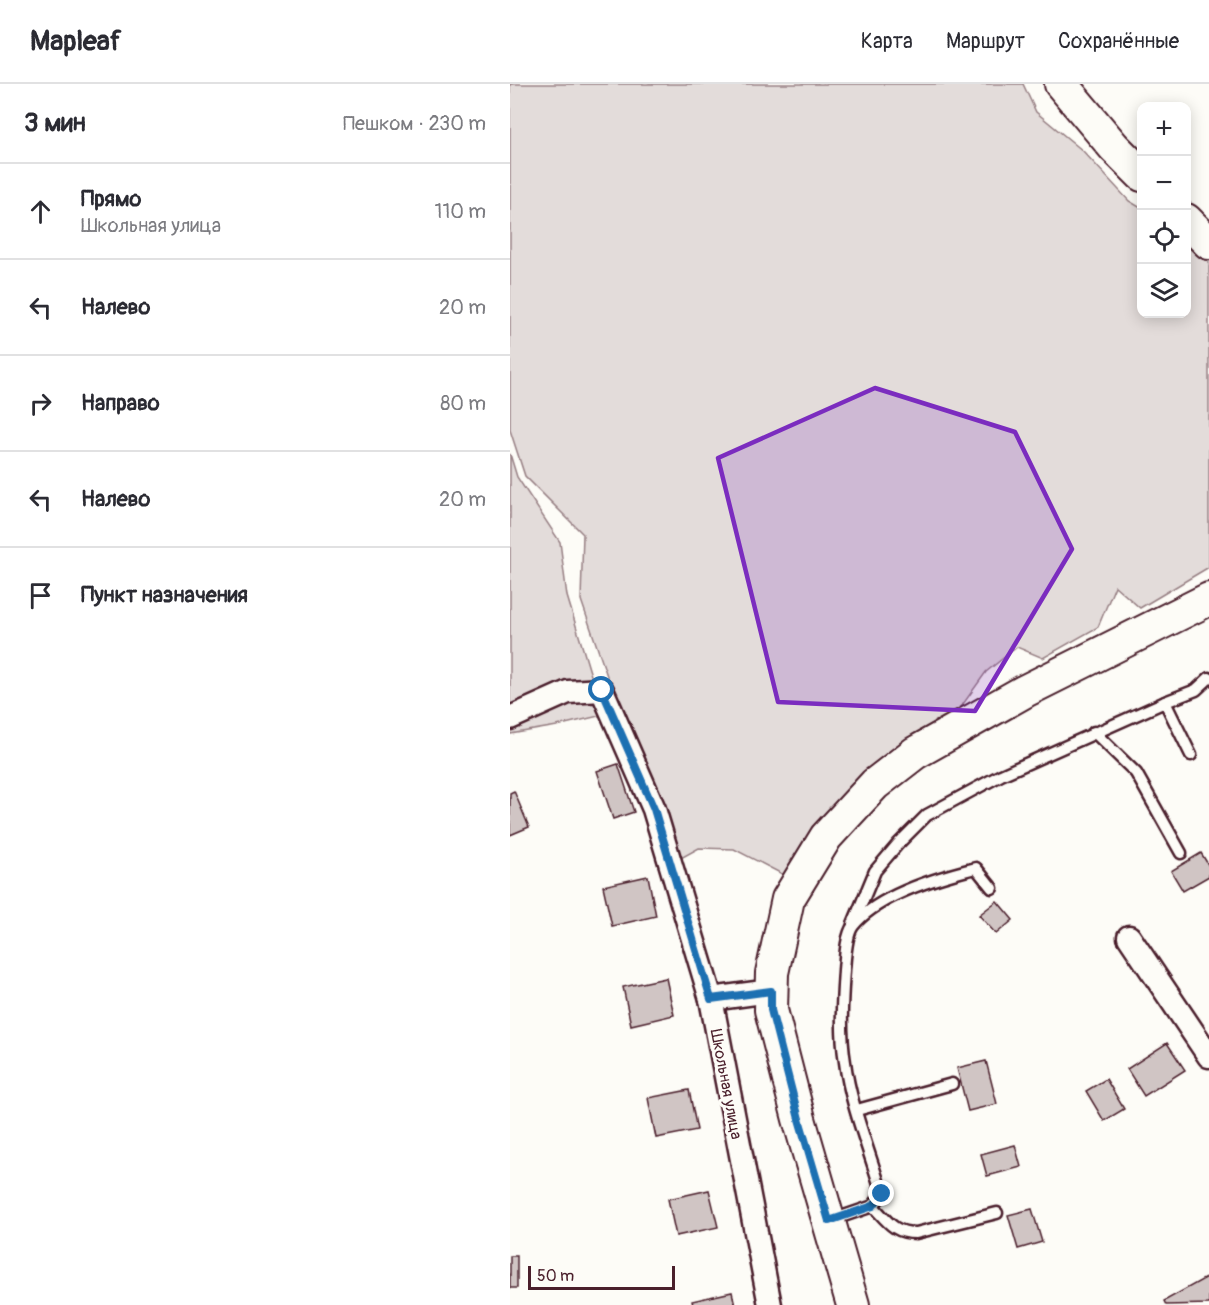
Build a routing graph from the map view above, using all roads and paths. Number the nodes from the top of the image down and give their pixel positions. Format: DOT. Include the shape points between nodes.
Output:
graph roads {
  1 [pos="1061,84"];
  2 [pos="1137,170"];
  3 [pos="1191,225"];
  4 [pos="1209,243"];
  5 [pos="1209,600"];
  6 [pos="1209,678"];
  7 [pos="1165,702"];
  8 [pos="510,718"];
  9 [pos="1094,732"];
  10 [pos="1191,754"];
  11 [pos="1181,853"];
  12 [pos="992,888"];
  13 [pos="852,927"];
  14 [pos="1130,937"];
  15 [pos="771,991"];
  16 [pos="711,999"];
  17 [pos="1209,1056"];
  18 [pos="952,1084"];
  19 [pos="857,1110"];
  20 [pos="873,1206"];
  21 [pos="997,1213"];
  22 [pos="829,1221"];
  23 [pos="770,1305"];
  24 [pos="853,1305"];
  1 -- 2 [label="street"];
  3 -- 4 [label="street"];
  5 -- 15 [label="street" via="1025,691 915,753 876,784 826,837 788,899"];
  6 -- 7 [label="lane" via="1196,690"];
  7 -- 9 [label="lane"];
  7 -- 10 [label="lane"];
  8 -- 16 [label="street, Школьная улица" via="568,692 602,690 654,809"];
  9 -- 11 [label="lane" via="1136,772"];
  9 -- 13 [label="lane" via="927,815 875,871"];
  12 -- 13 [label="lane" via="976,867 939,877 874,908"];
  13 -- 19 [label="lane" via="845,954 842,1006 845,1062"];
  14 -- 17 [label="street"];
  15 -- 16 [label="street"];
  15 -- 22 [label="street" via="771,1010"];
  16 -- 23 [label="street, Школьная улица"];
  18 -- 19 [label="lane"];
  19 -- 20 [label="lane" via="882,1194"];
  20 -- 21 [label="lane" via="903,1233"];
  20 -- 22 [label="lane"];
  22 -- 24 [label="street"];
}
